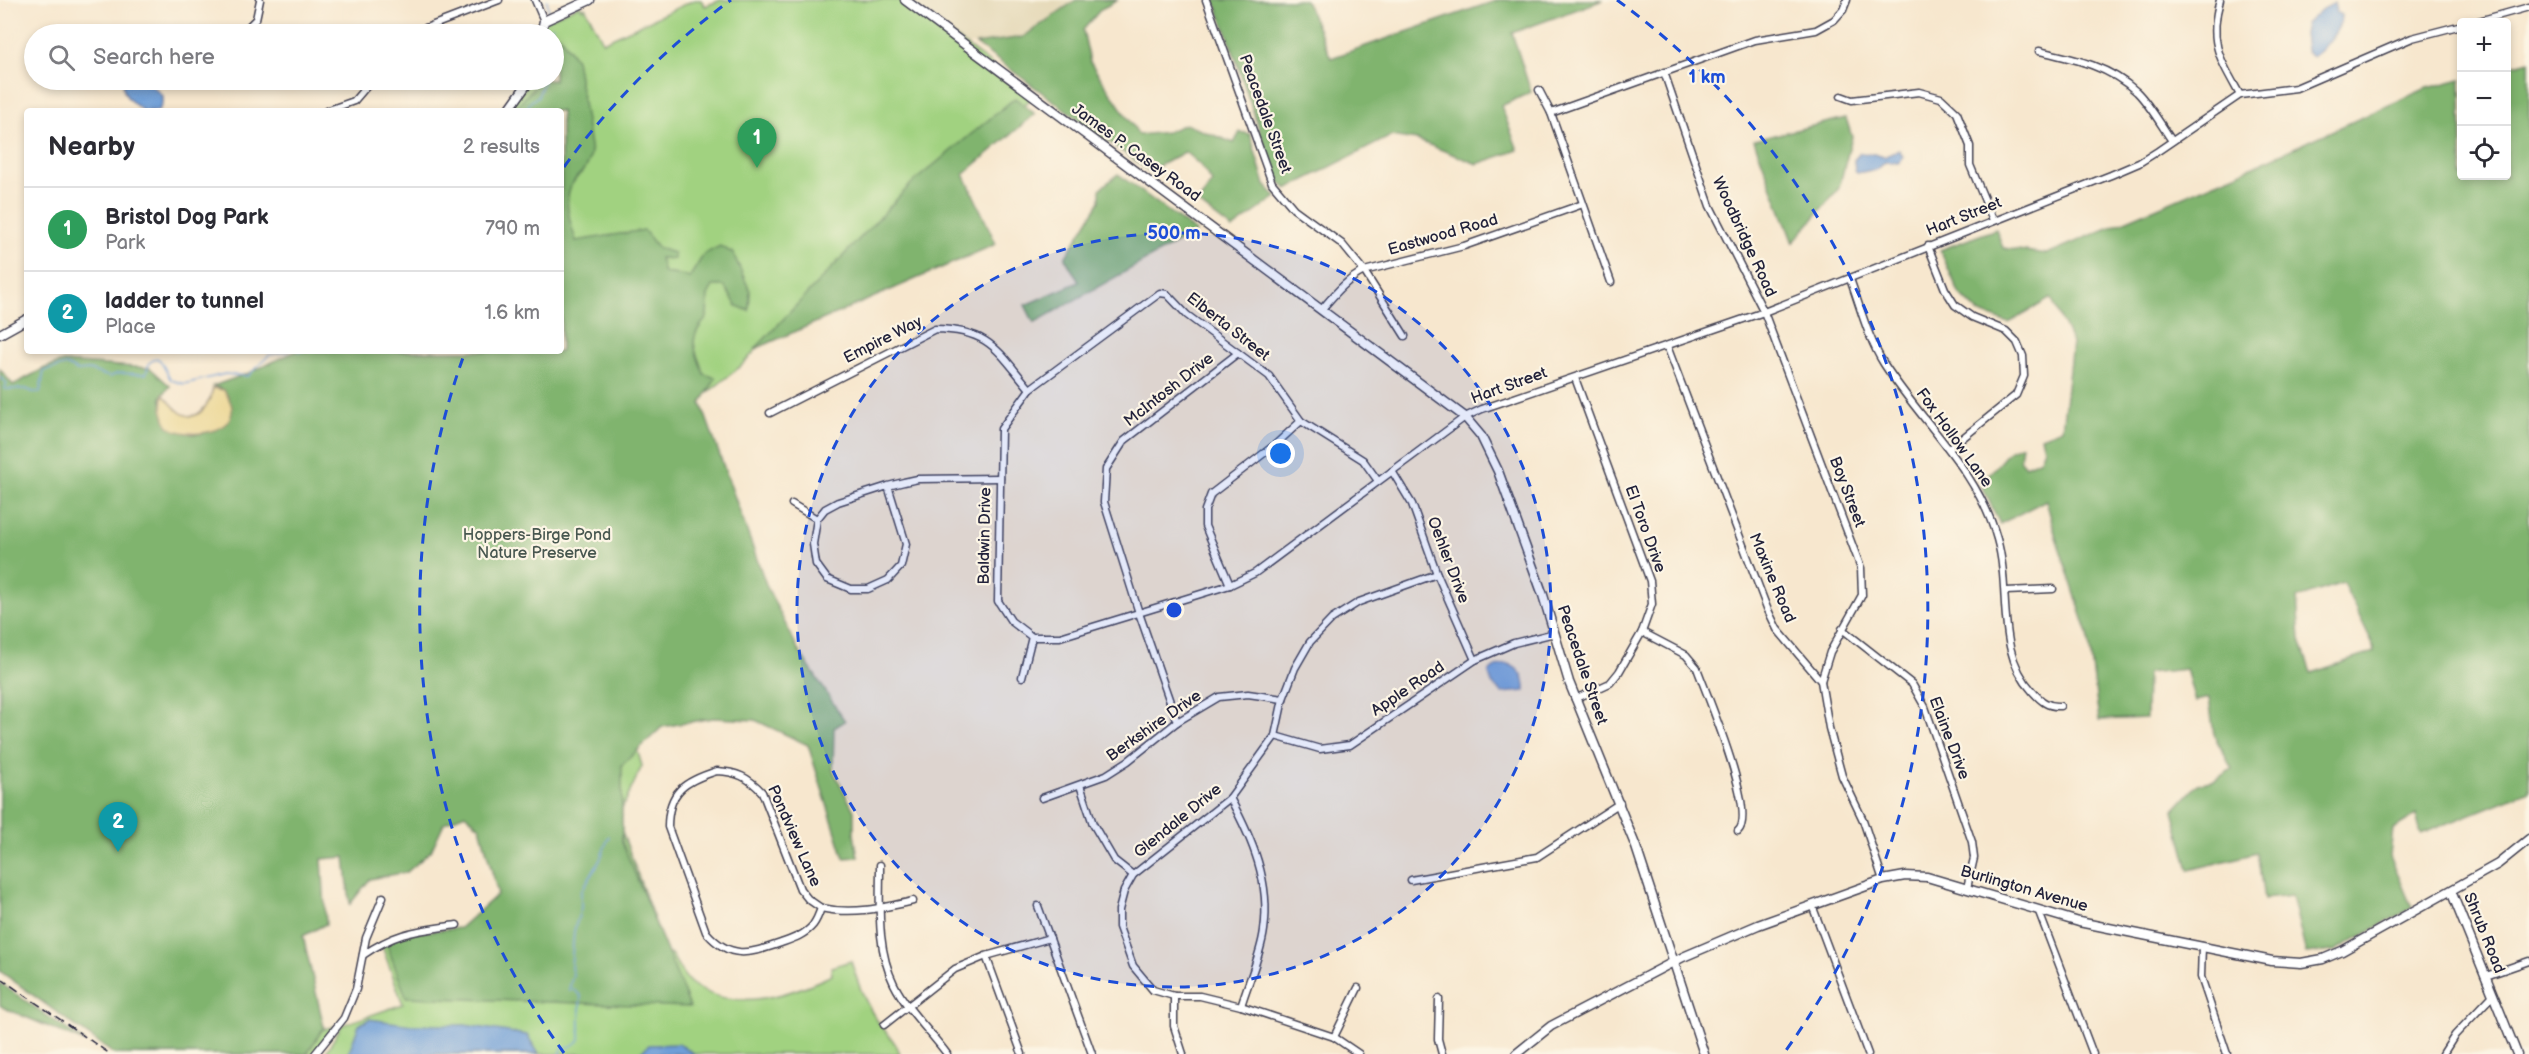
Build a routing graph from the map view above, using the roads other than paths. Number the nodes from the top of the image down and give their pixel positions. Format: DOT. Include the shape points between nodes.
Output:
graph roads {
  1 [pos="260,0"];
  2 [pos="499,0"];
  3 [pos="535,0"];
  4 [pos="590,0"];
  5 [pos="905,0"];
  6 [pos="1206,0"];
  7 [pos="1847,0"];
  8 [pos="2220,0"];
  9 [pos="2529,7"];
  10 [pos="2489,18"];
  11 [pos="544,21"];
  12 [pos="251,24"];
  13 [pos="436,24"];
  14 [pos="543,24"];
  15 [pos="2457,26"];
  16 [pos="2039,51"];
  17 [pos="1664,72"];
  18 [pos="363,90"];
  19 [pos="523,90"];
  20 [pos="1539,90"];
  21 [pos="2240,95"];
  22 [pos="1841,96"];
  23 [pos="334,108"];
  24 [pos="510,108"];
  25 [pos="1551,113"];
  26 [pos="2172,141"];
  27 [pos="1583,204"];
  28 [pos="1993,220"];
  29 [pos="1928,246"];
  30 [pos="1364,271"];
  31 [pos="1850,279"];
  32 [pos="1611,282"];
  33 [pos="1164,292"];
  34 [pos="1322,309"];
  35 [pos="1764,312"];
  36 [pos="24,321"];
  37 [pos="0,334"];
  38 [pos="1405,336"];
  39 [pos="1667,346"];
  40 [pos="1238,353"];
  41 [pos="1575,378"];
  42 [pos="1030,389"];
  43 [pos="770,413"];
  44 [pos="1465,417"];
  45 [pos="1302,421"];
  46 [pos="1949,448"];
  47 [pos="1392,471"];
  48 [pos="1000,478"];
  49 [pos="1378,481"];
  50 [pos="888,486"];
  51 [pos="792,504"];
  52 [pos="818,519"];
  53 [pos="1437,574"];
  54 [pos="1230,585"];
  55 [pos="2054,589"];
  56 [pos="2006,591"];
  57 [pos="1139,614"];
  58 [pos="1842,629"];
  59 [pos="1642,632"];
  60 [pos="1555,633"];
  61 [pos="1032,637"];
  62 [pos="1475,660"];
  63 [pos="1022,677"];
  64 [pos="1821,681"];
  65 [pos="1283,699"];
  66 [pos="1575,699"];
  67 [pos="2060,706"];
  68 [pos="1177,722"];
  69 [pos="1275,736"];
  70 [pos="1080,785"];
  71 [pos="1042,798"];
  72 [pos="1230,798"];
  73 [pos="1620,803"];
  74 [pos="1738,831"];
  75 [pos="2529,839"];
  76 [pos="880,865"];
  77 [pos="1133,875"];
  78 [pos="1411,880"];
  79 [pos="1883,880"];
  80 [pos="1967,888"];
  81 [pos="2451,891"];
  82 [pos="382,897"];
  83 [pos="914,901"];
  84 [pos="1812,905"];
  85 [pos="1038,906"];
  86 [pos="821,908"];
  87 [pos="880,909"];
  88 [pos="2039,912"];
  89 [pos="457,926"];
  90 [pos="1050,938"];
  91 [pos="2202,946"];
  92 [pos="362,955"];
  93 [pos="986,956"];
  94 [pos="2529,961"];
  95 [pos="1674,962"];
  96 [pos="2486,976"];
  97 [pos="1358,988"];
  98 [pos="2493,995"];
  99 [pos="1174,996"];
  100 [pos="1440,999"];
  101 [pos="908,1006"];
  102 [pos="1241,1006"];
  103 [pos="884,1025"];
  104 [pos="1334,1037"];
  105 [pos="315,1054"];
  106 [pos="947,1054"];
  107 [pos="1022,1054"];
  108 [pos="1092,1054"];
  109 [pos="1183,1054"];
  110 [pos="1359,1054"];
  111 [pos="1442,1054"];
  112 [pos="1516,1054"];
  113 [pos="1704,1054"];
  114 [pos="1868,1054"];
  115 [pos="2093,1054"];
  116 [pos="2227,1054"];
  117 [pos="2443,1054"];
  118 [pos="2517,1054"];
  1 -- 12 [label="street"];
  2 -- 13 [label="street"];
  3 -- 11 [label="street"];
  4 -- 11 [label="main road"];
  5 -- 34 [label="main road, James P. Casey Road"];
  6 -- 30 [label="street, Peacedale Street" via="1272,183 1294,209 1342,244"];
  7 -- 17 [label="street" via="1834,20 1816,30 1755,40"];
  8 -- 21 [label="street" via="2215,16 2217,53"];
  9 -- 10 [label="street"];
  11 -- 14 [label="main road"];
  15 -- 21 [label="street, Hart Street" via="2412,38 2296,87"];
  16 -- 26 [label="street" via="2106,69 2137,92"];
  17 -- 25 [label="street"];
  17 -- 35 [label="street, Woodbridge Road" via="1710,206"];
  18 -- 23 [label="street" via="354,101"];
  19 -- 24 [label="main road"];
  20 -- 25 [label="street"];
  21 -- 26 [label="street, Hart Street"];
  22 -- 28 [label="street" via="1852,100 1919,92 1941,98 1957,112 1970,146 1970,165"];
  25 -- 27 [label="street"];
  26 -- 28 [label="street, Hart Street" via="2139,163"];
  27 -- 30 [label="street, Eastwood Road" via="1464,246"];
  27 -- 32 [label="street"];
  28 -- 29 [label="street, Hart Street"];
  29 -- 31 [label="street, Hart Street"];
  29 -- 46 [label="street" via="1955,305 1972,318 2006,330 2023,356 2024,376 2016,396"];
  30 -- 34 [label="street, Eastwood Road" via="1337,290"];
  30 -- 38 [label="street, Peacedale Street"];
  31 -- 35 [label="street, Hart Street"];
  31 -- 46 [label="street, Fox Hollow Lane" via="1884,364"];
  33 -- 40 [label="street, Elberta Street" via="1187,315"];
  33 -- 42 [label="street, Baldwin Drive"];
  34 -- 44 [label="main road, James P. Casey Road"];
  35 -- 39 [label="street, Hart Street"];
  35 -- 58 [label="street, Boy Street" via="1861,568 1862,595"];
  36 -- 37 [label="main road"];
  39 -- 41 [label="street, Hart Street"];
  39 -- 64 [label="street, Maxine Road" via="1767,608 1777,629"];
  40 -- 45 [label="street, Elberta Street" via="1269,376"];
  40 -- 57 [label="street, McIntosh Drive" via="1124,441 1106,469 1104,502"];
  41 -- 44 [label="street, Hart Street"];
  41 -- 59 [label="street, El Toro Drive" via="1650,581 1652,604"];
  42 -- 43 [label="street, Empire Way" via="981,336 959,329 935,329"];
  42 -- 48 [label="street, Baldwin Drive" via="1001,429"];
  44 -- 47 [label="street"];
  44 -- 60 [label="main road, Peacedale Street" via="1481,436 1498,471"];
  45 -- 49 [label="street, Elberta Street" via="1363,460"];
  45 -- 54 [label="street" via="1211,494 1205,526"];
  46 -- 56 [label="street, Fox Hollow Lane" via="1989,516"];
  47 -- 49 [label="street"];
  47 -- 53 [label="street, Oehler Drive" via="1412,504"];
  48 -- 50 [label="street" via="918,479"];
  48 -- 61 [label="street, Baldwin Drive" via="998,601 1011,621"];
  49 -- 54 [label="street" via="1255,573"];
  50 -- 52 [label="street" via="838,501"];
  50 -- 52 [label="street" via="906,544 901,566 888,580 868,589 851,589 827,579 816,564 813,544"];
  51 -- 52 [label="street"];
  53 -- 62 [label="street, Oehler Drive"];
  53 -- 65 [label="street, Glendale Drive" via="1359,602 1332,619 1310,642"];
  54 -- 57 [label="street"];
  55 -- 56 [label="street"];
  56 -- 67 [label="street, Fox Hollow Lane" via="2007,636 2017,669 2038,697 2051,706"];
  57 -- 61 [label="street" via="1060,637"];
  57 -- 68 [label="street, McIntosh Drive"];
  58 -- 64 [label="street, Boy Street"];
  58 -- 80 [label="street, Elaine Drive" via="1912,684 1925,707 1972,843 1974,858"];
  59 -- 66 [label="street, El Toro Drive" via="1610,683"];
  59 -- 74 [label="street" via="1686,655 1697,668 1736,774 1743,819"];
  60 -- 62 [label="street, Apple Road" via="1514,643"];
  60 -- 66 [label="main road, Peacedale Street"];
  61 -- 63 [label="street"];
  62 -- 69 [label="street, Apple Road" via="1350,745 1320,748"];
  64 -- 79 [label="street" via="1842,776 1863,820"];
  65 -- 68 [label="street, Berkshire Drive" via="1248,694 1219,697"];
  65 -- 69 [label="street, Glendale Drive"];
  66 -- 73 [label="main road, Peacedale Street"];
  68 -- 70 [label="street, Berkshire Drive" via="1128,761"];
  69 -- 72 [label="street, Glendale Drive"];
  70 -- 71 [label="street, Berkshire Drive"];
  70 -- 77 [label="street" via="1093,824 1114,860"];
  72 -- 77 [label="street, Glendale Drive"];
  72 -- 102 [label="street" via="1251,836 1266,889 1264,931"];
  73 -- 78 [label="street" via="1537,857"];
  73 -- 95 [label="main road, Peacedale Street"];
  75 -- 81 [label="main road, Burlington Avenue" via="2498,864"];
  76 -- 87 [label="street"];
  77 -- 99 [label="street, Glendale Drive" via="1119,910 1122,940 1133,966 1153,990"];
  79 -- 80 [label="main road, Burlington Avenue" via="1917,876"];
  79 -- 84 [label="main road, Burlington Avenue"];
  80 -- 88 [label="main road, Burlington Avenue"];
  81 -- 91 [label="main road, Burlington Avenue" via="2350,947 2313,961 2286,963"];
  81 -- 96 [label="main road, Shrub Road"];
  82 -- 92 [label="street"];
  83 -- 87 [label="street, Pondview Lane"];
  84 -- 95 [label="main road, Burlington Avenue" via="1733,934"];
  84 -- 114 [label="street"];
  85 -- 90 [label="street"];
  86 -- 86 [label="street, Pondview Lane" via="800,890 762,792 752,781 739,774 717,771 685,784 676,794 668,827 700,919 715,942 736,952 758,951 803,934 813,925"];
  86 -- 87 [label="street, Pondview Lane"];
  87 -- 101 [label="street" via="884,958"];
  88 -- 91 [label="main road, Burlington Avenue"];
  88 -- 115 [label="street"];
  89 -- 92 [label="street" via="404,933"];
  90 -- 93 [label="street"];
  90 -- 108 [label="street"];
  91 -- 116 [label="street" via="2201,976"];
  92 -- 105 [label="street" via="356,989 344,1018"];
  93 -- 101 [label="street" via="955,969"];
  93 -- 107 [label="street"];
  94 -- 96 [label="street"];
  95 -- 112 [label="main road, Burlington Avenue" via="1564,1018"];
  95 -- 113 [label="main road, Peacedale Street"];
  96 -- 98 [label="main road, Shrub Road"];
  97 -- 104 [label="street"];
  98 -- 117 [label="street" via="2455,1035"];
  98 -- 118 [label="main road, Shrub Road"];
  99 -- 102 [label="street, Glendale Drive" via="1200,996"];
  99 -- 109 [label="street" via="1174,1026"];
  100 -- 111 [label="street" via="1437,1039"];
  101 -- 103 [label="street"];
  101 -- 106 [label="street"];
  102 -- 104 [label="street, Glendale Drive"];
  104 -- 110 [label="street, Glendale Drive"];
}
